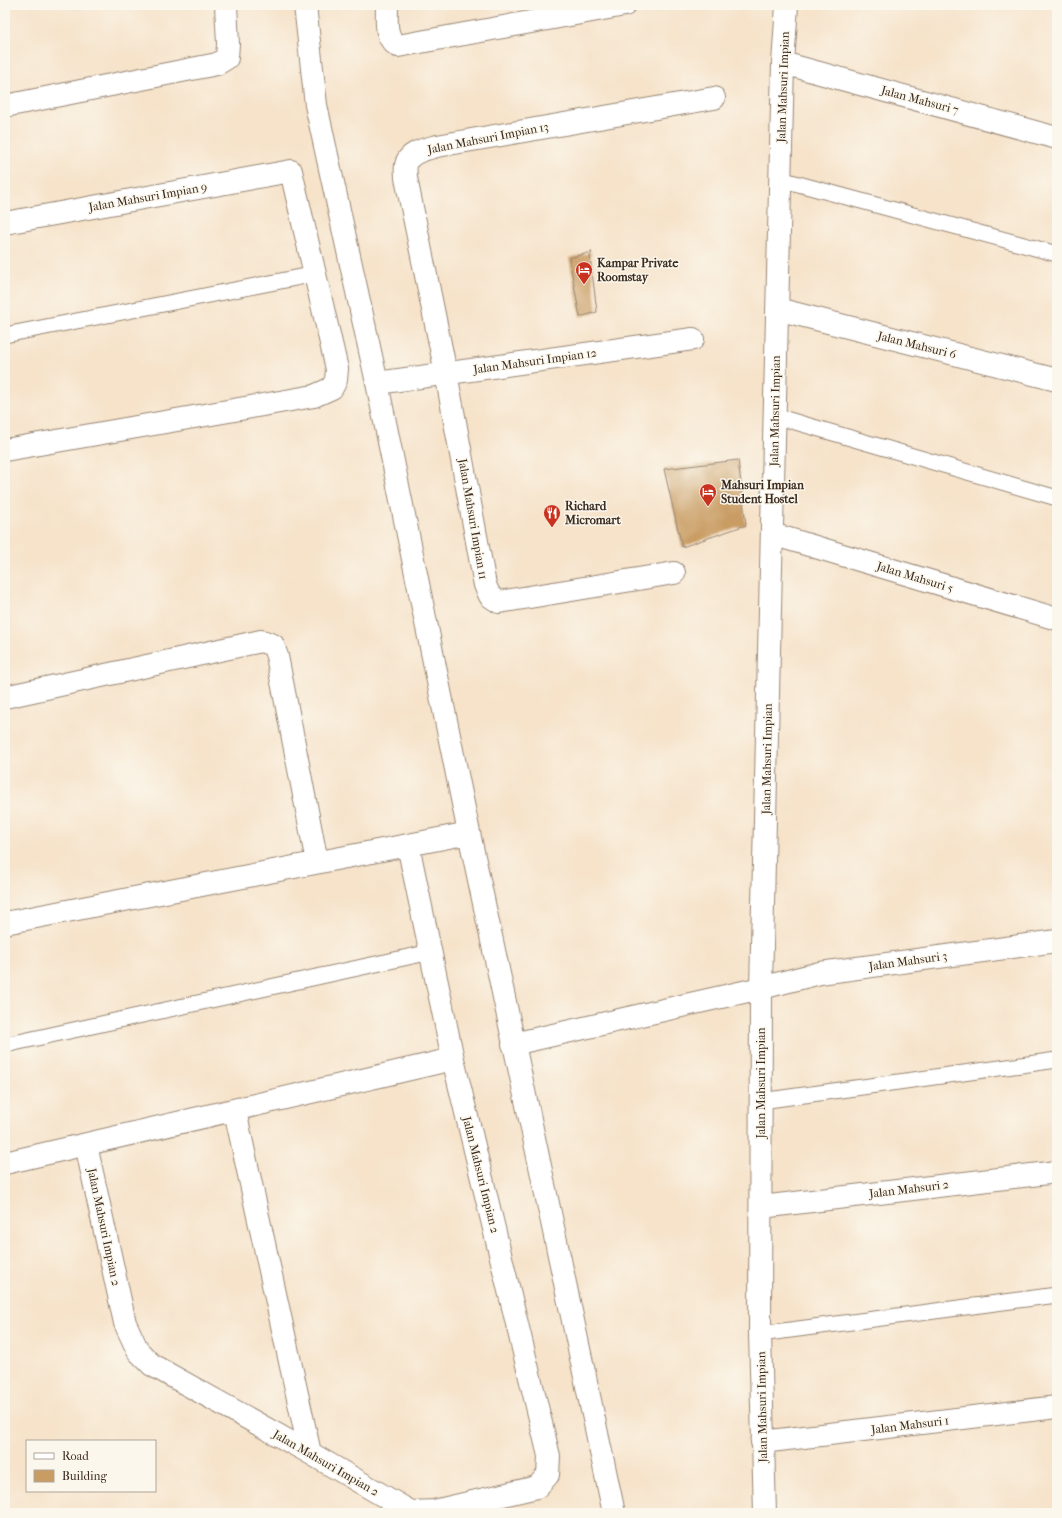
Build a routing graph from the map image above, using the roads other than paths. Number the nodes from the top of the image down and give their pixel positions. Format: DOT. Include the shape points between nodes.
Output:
graph roads {
  1 [pos="226,5"];
  2 [pos="305,5"];
  3 [pos="387,5"];
  4 [pos="625,5"];
  5 [pos="787,5"];
  6 [pos="783,63"];
  7 [pos="714,98"];
  8 [pos="5,106"];
  9 [pos="1057,138"];
  10 [pos="780,179"];
  11 [pos="5,223"];
  12 [pos="1057,254"];
  13 [pos="316,274"];
  14 [pos="777,309"];
  15 [pos="5,334"];
  16 [pos="693,339"];
  17 [pos="446,373"];
  18 [pos="1057,380"];
  19 [pos="377,382"];
  20 [pos="775,416"];
  21 [pos="5,450"];
  22 [pos="1057,498"];
  23 [pos="772,534"];
  24 [pos="674,573"];
  25 [pos="1057,620"];
  26 [pos="5,697"];
  27 [pos="468,833"];
  28 [pos="408,845"];
  29 [pos="317,862"];
  30 [pos="5,923"];
  31 [pos="1057,941"];
  32 [pos="431,952"];
  33 [pos="761,988"];
  34 [pos="513,1044"];
  35 [pos="5,1045"];
  36 [pos="453,1059"];
  37 [pos="1057,1060"];
  38 [pos="761,1101"];
  39 [pos="235,1111"];
  40 [pos="86,1145"];
  41 [pos="5,1163"];
  42 [pos="1057,1172"];
  43 [pos="761,1207"];
  44 [pos="1057,1295"];
  45 [pos="760,1334"];
  46 [pos="1057,1407"];
  47 [pos="762,1442"];
  48 [pos="310,1453"];
  49 [pos="614,1513"];
  50 [pos="764,1513"];
  1 -- 8 [label="street" via="227,58 217,64"];
  2 -- 19 [label="street" via="316,105"];
  3 -- 4 [label="street" via="387,32 392,42 398,46"];
  5 -- 6 [label="street, Jalan Mahsuri Impian"];
  6 -- 9 [label="street, Jalan Mahsuri 7"];
  6 -- 10 [label="street, Jalan Mahsuri Impian"];
  7 -- 17 [label="street, Jalan Mahsuri Impian 13" via="437,146 411,156 406,164 406,178"];
  10 -- 12 [label="lane"];
  10 -- 14 [label="street, Jalan Mahsuri Impian"];
  11 -- 13 [label="street, Jalan Mahsuri Impian 9" via="291,171"];
  13 -- 15 [label="lane"];
  13 -- 21 [label="street" via="337,369 332,388 314,396"];
  14 -- 18 [label="street, Jalan Mahsuri 6"];
  14 -- 20 [label="street, Jalan Mahsuri Impian"];
  16 -- 17 [label="street, Jalan Mahsuri Impian 12"];
  17 -- 19 [label="street, Jalan Mahsuri Impian 12"];
  17 -- 24 [label="street, Jalan Mahsuri Impian 11" via="484,585 490,596 499,602"];
  19 -- 27 [label="street"];
  20 -- 22 [label="lane"];
  20 -- 23 [label="street, Jalan Mahsuri Impian"];
  23 -- 25 [label="street, Jalan Mahsuri 5"];
  23 -- 33 [label="street, Jalan Mahsuri Impian"];
  26 -- 29 [label="street" via="261,641 273,645"];
  27 -- 28 [label="street"];
  27 -- 34 [label="street"];
  28 -- 29 [label="street"];
  28 -- 32 [label="street, Jalan Mahsuri Impian 2"];
  29 -- 30 [label="street"];
  31 -- 33 [label="street, Jalan Mahsuri 3" via="820,973"];
  32 -- 35 [label="lane"];
  32 -- 36 [label="street, Jalan Mahsuri Impian 2"];
  33 -- 34 [label="street, Jalan Mahsuri 3"];
  33 -- 38 [label="street, Jalan Mahsuri Impian"];
  34 -- 49 [label="street"];
  36 -- 39 [label="street"];
  36 -- 48 [label="street, Jalan Mahsuri Impian 2" via="549,1456 548,1475 537,1487 434,1511 411,1512"];
  37 -- 38 [label="lane"];
  38 -- 43 [label="street, Jalan Mahsuri Impian"];
  39 -- 40 [label="street"];
  39 -- 48 [label="street"];
  40 -- 41 [label="street"];
  40 -- 48 [label="street, Jalan Mahsuri Impian 2" via="125,1323 138,1351 152,1365"];
  42 -- 43 [label="street, Jalan Mahsuri 2"];
  43 -- 45 [label="street, Jalan Mahsuri Impian"];
  44 -- 45 [label="lane"];
  45 -- 47 [label="street, Jalan Mahsuri Impian"];
  46 -- 47 [label="street, Jalan Mahsuri 1"];
  47 -- 50 [label="street, Jalan Mahsuri Impian"];
}
